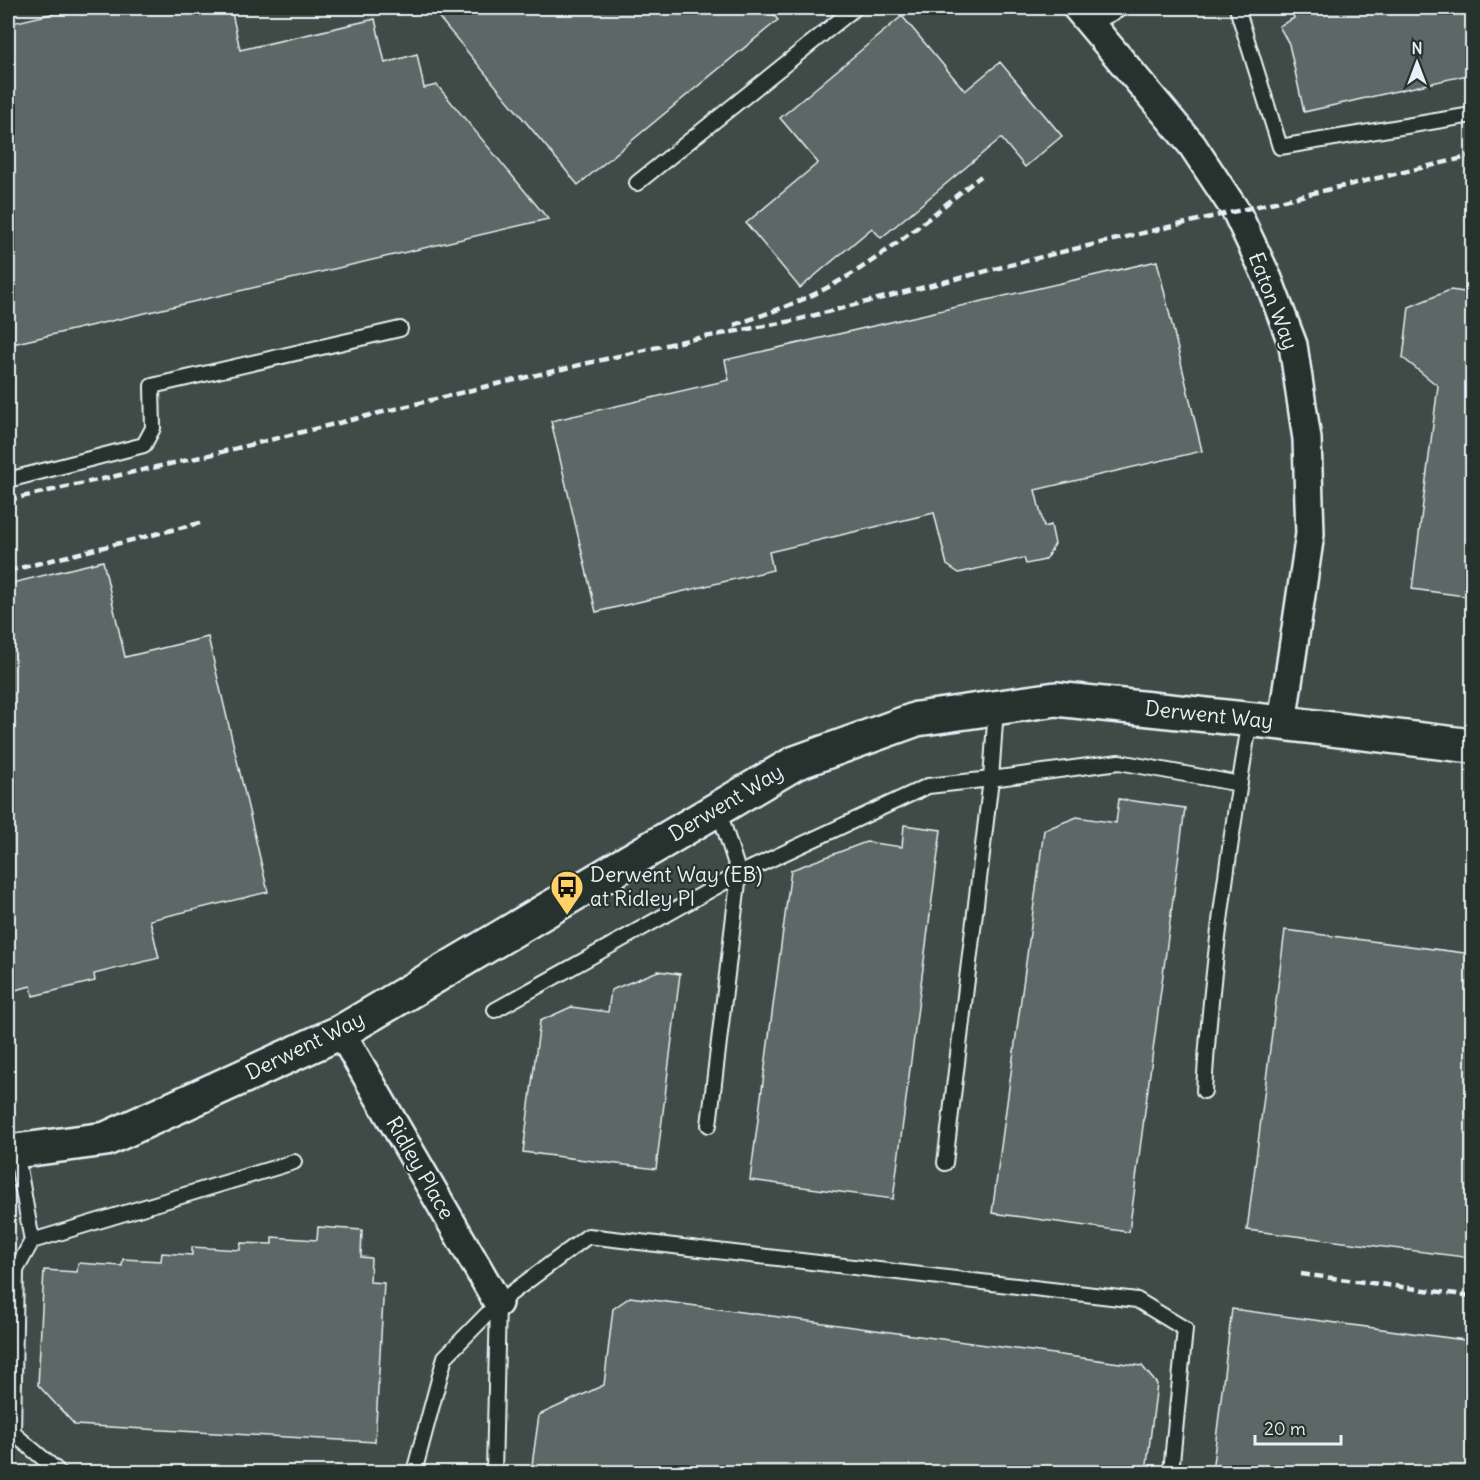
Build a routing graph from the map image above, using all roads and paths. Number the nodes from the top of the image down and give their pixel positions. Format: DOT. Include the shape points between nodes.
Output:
graph roads {
  1 [pos="855,8"];
  2 [pos="1122,8"];
  3 [pos="1237,8"];
  4 [pos="1084,16"];
  5 [pos="1473,115"];
  6 [pos="637,183"];
  7 [pos="400,328"];
  8 [pos="8,480"];
  9 [pos="996,708"];
  10 [pos="1250,720"];
  11 [pos="1282,723"];
  12 [pos="1473,746"];
  13 [pos="991,779"];
  14 [pos="1240,784"];
  15 [pos="718,808"];
  16 [pos="739,874"];
  17 [pos="495,1010"];
  18 [pos="341,1032"];
  19 [pos="1203,1091"];
  20 [pos="709,1125"];
  21 [pos="12,1152"];
  22 [pos="294,1162"];
  23 [pos="945,1163"];
  24 [pos="32,1241"];
  25 [pos="498,1303"];
  26 [pos="59,1473"];
  27 [pos="414,1473"];
  28 [pos="494,1473"];
  29 [pos="1172,1473"];
  1 -- 6 [label="lane"];
  2 -- 4 [label="lane"];
  3 -- 5 [label="lane" via="1280,147"];
  4 -- 11 [label="street, Eaton Way" via="1192,145 1237,213 1293,345 1307,439 1310,534"];
  7 -- 8 [label="lane" via="152,387 153,428 144,445"];
  9 -- 10 [label="street, Derwent Way" via="1056,699"];
  9 -- 13 [label="lane"];
  9 -- 15 [label="street, Derwent Way" via="917,719 795,763"];
  10 -- 11 [label="street, Derwent Way"];
  10 -- 14 [label="lane"];
  11 -- 12 [label="street, Derwent Way"];
  13 -- 14 [label="lane" via="1119,762"];
  13 -- 16 [label="lane" via="928,786"];
  13 -- 23 [label="lane"];
  14 -- 19 [label="lane"];
  15 -- 16 [label="lane"];
  15 -- 18 [label="street, Derwent Way"];
  16 -- 17 [label="lane"];
  16 -- 20 [label="lane"];
  18 -- 21 [label="street, Derwent Way" via="106,1139"];
  18 -- 25 [label="street, Ridley Place"];
  21 -- 24 [label="lane"];
  22 -- 24 [label="lane"];
  24 -- 26 [label="lane" via="16,1270 13,1434"];
  25 -- 27 [label="lane" via="445,1357"];
  25 -- 28 [label="lane"];
  25 -- 29 [label="lane" via="588,1236 1137,1300 1185,1329"];
}
